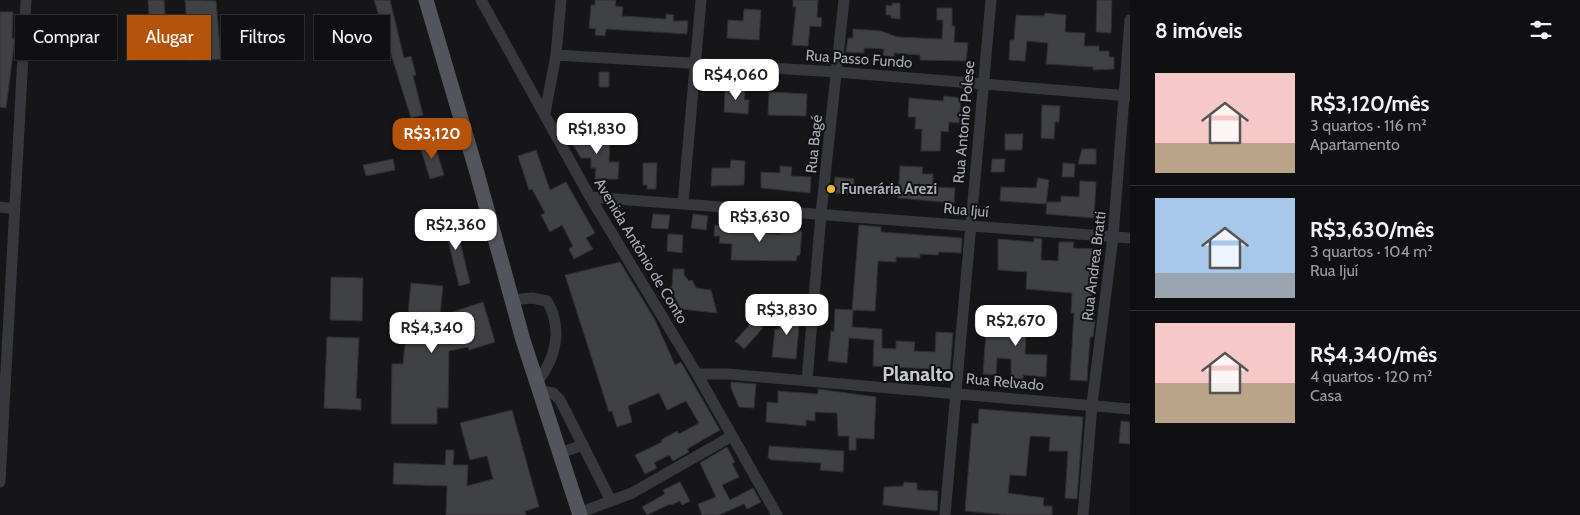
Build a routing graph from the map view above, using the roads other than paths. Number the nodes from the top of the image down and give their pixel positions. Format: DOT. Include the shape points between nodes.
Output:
graph roads {
  1 [pos="26,0"];
  2 [pos="481,0"];
  3 [pos="561,0"];
  4 [pos="701,0"];
  5 [pos="844,0"];
  6 [pos="991,0"];
  7 [pos="426,2"];
  8 [pos="1130,20"];
  9 [pos="556,55"];
  10 [pos="695,63"];
  11 [pos="837,72"];
  12 [pos="982,84"];
  13 [pos="1127,96"];
  14 [pos="545,113"];
  15 [pos="590,197"];
  16 [pos="683,203"];
  17 [pos="0,207"];
  18 [pos="15,209"];
  19 [pos="821,214"];
  20 [pos="970,226"];
  21 [pos="1113,237"];
  22 [pos="1130,238"];
  23 [pos="512,300"];
  24 [pos="697,374"];
  25 [pos="808,381"];
  26 [pos="539,386"];
  27 [pos="956,393"];
  28 [pos="1092,404"];
  29 [pos="1130,409"];
  30 [pos="1,419"];
  31 [pos="732,436"];
  32 [pos="583,445"];
  33 [pos="560,453"];
  34 [pos="0,482"];
  35 [pos="611,501"];
  36 [pos="580,514"];
  37 [pos="777,515"];
  38 [pos="945,515"];
  39 [pos="1083,515"];
  1 -- 18 [label="street"];
  2 -- 14 [label="street, Avenida Antônio de Conto"];
  3 -- 9 [label="street"];
  4 -- 10 [label="street"];
  5 -- 11 [label="street, Rua Bagé"];
  6 -- 12 [label="street, Rua Antonio Polese"];
  7 -- 23 [label="main road" via="478,173"];
  8 -- 13 [label="street, Rua Andrea Bratti"];
  9 -- 10 [label="street, Rua Passo Fundo"];
  9 -- 14 [label="street"];
  10 -- 11 [label="street, Rua Passo Fundo"];
  10 -- 16 [label="street"];
  11 -- 12 [label="street, Rua Passo Fundo"];
  11 -- 19 [label="street, Rua Bagé"];
  12 -- 13 [label="street, Rua Passo Fundo"];
  12 -- 20 [label="street, Rua Antonio Polese"];
  13 -- 21 [label="street, Rua Andrea Bratti"];
  14 -- 15 [label="street, Avenida Antônio de Conto"];
  15 -- 16 [label="street, Rua Ijuí"];
  15 -- 24 [label="street, Avenida Antônio de Conto"];
  16 -- 19 [label="street, Rua Ijuí"];
  17 -- 18 [label="street"];
  18 -- 30 [label="street"];
  19 -- 20 [label="street, Rua Ijuí"];
  19 -- 25 [label="street, Rua Bagé"];
  20 -- 21 [label="street, Rua Ijuí"];
  20 -- 27 [label="street, Rua Antonio Polese"];
  21 -- 22 [label="street, Rua Ijuí"];
  21 -- 28 [label="street, Rua Andrea Bratti"];
  23 -- 26 [label="main road"];
  23 -- 26 [label="street" via="532,298 547,301 554,312 555,347"];
  24 -- 25 [label="street, Rua Relvado"];
  24 -- 31 [label="street, Avenida Antônio de Conto"];
  25 -- 27 [label="street, Rua Relvado"];
  26 -- 32 [label="street" via="557,395"];
  26 -- 33 [label="main road"];
  27 -- 28 [label="street, Rua Relvado"];
  27 -- 38 [label="street, Rua Antonio Polese"];
  28 -- 29 [label="street, Rua Relvado"];
  28 -- 39 [label="street, Rua Andrea Bratti"];
  30 -- 34 [label="street"];
  31 -- 35 [label="street" via="632,493"];
  31 -- 37 [label="street, Avenida Antônio de Conto"];
  32 -- 33 [label="street"];
  32 -- 35 [label="street"];
  33 -- 36 [label="main road"];
  35 -- 36 [label="street"];
}
